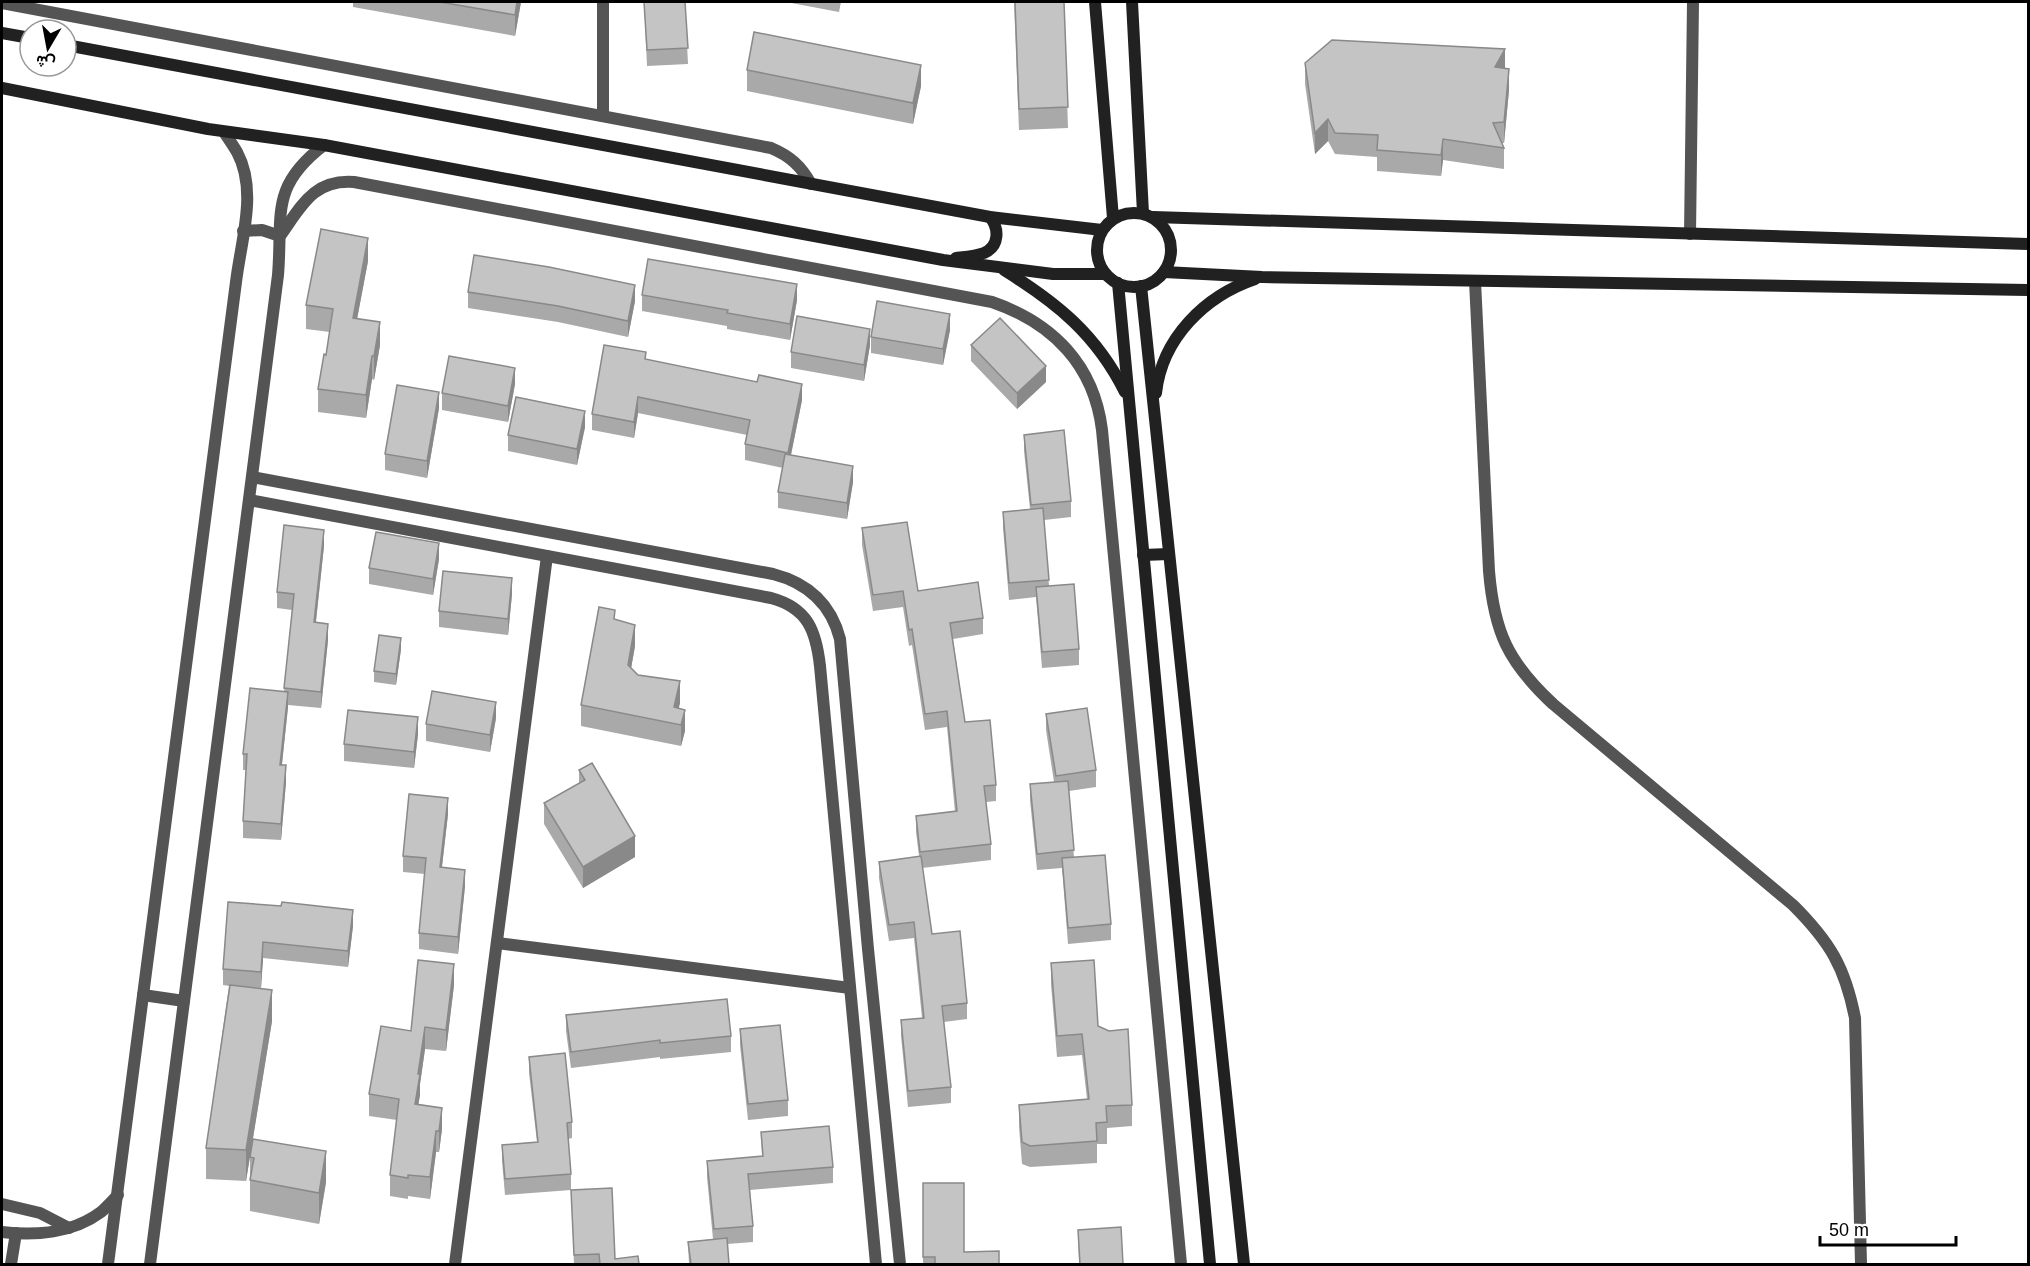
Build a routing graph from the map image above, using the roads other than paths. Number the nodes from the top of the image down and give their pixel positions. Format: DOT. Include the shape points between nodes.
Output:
graph roads {
  1 [pos="603,2"];
  2 [pos="1095,2"];
  3 [pos="1132,2"];
  4 [pos="1694,2"];
  5 [pos="2,3"];
  6 [pos="2,33"];
  7 [pos="18,36"];
  8 [pos="78,47"];
  9 [pos="2,88"];
  10 [pos="603,117"];
  11 [pos="224,132"];
  12 [pos="324,146"];
  13 [pos="811,184"];
  14 [pos="1148,215"];
  15 [pos="990,217"];
  16 [pos="1113,218"];
  17 [pos="1102,230"];
  18 [pos="243,231"];
  19 [pos="1690,234"];
  20 [pos="280,236"];
  21 [pos="2028,244"];
  22 [pos="943,260"];
  23 [pos="1000,267"];
  24 [pos="1164,272"];
  25 [pos="1105,274"];
  26 [pos="1262,277"];
  27 [pos="1475,281"];
  28 [pos="1118,283"];
  29 [pos="1141,286"];
  30 [pos="2028,290"];
  31 [pos="1128,398"];
  32 [pos="1155,412"];
  33 [pos="252,477"];
  34 [pos="249,500"];
  35 [pos="1169,554"];
  36 [pos="1143,555"];
  37 [pos="547,556"];
  38 [pos="497,943"];
  39 [pos="850,988"];
  40 [pos="143,995"];
  41 [pos="184,1001"];
  42 [pos="118,1195"];
  43 [pos="2,1204"];
  44 [pos="69,1228"];
  45 [pos="2,1232"];
  46 [pos="16,1233"];
  47 [pos="11,1264"];
  48 [pos="108,1264"];
  49 [pos="150,1264"];
  50 [pos="455,1264"];
  51 [pos="876,1264"];
  52 [pos="900,1264"];
  53 [pos="1181,1264"];
  54 [pos="1210,1264"];
  55 [pos="1244,1264"];
  56 [pos="1861,1264"];
  1 -- 10 [label="street"];
  2 -- 16 [label="street"];
  3 -- 14 [label="street"];
  4 -- 19 [label="street"];
  5 -- 10 [label="street"];
  6 -- 7 [label="street"];
  8 -- 13 [label="street"];
  9 -- 11 [label="street"];
  10 -- 13 [label="street" via="771,148 800,166"];
  11 -- 12 [label="street"];
  11 -- 18 [label="street" via="246,176 248,200"];
  12 -- 20 [label="street" via="293,176 283,196"];
  12 -- 22 [label="street"];
  13 -- 15 [label="street"];
  14 -- 16 [label="street" via="1127,213"];
  14 -- 19 [label="street"];
  14 -- 24 [label="street" via="1164,228 1171,242"];
  15 -- 17 [label="street"];
  15 -- 22 [label="street" via="997,229 990,249"];
  16 -- 17 [label="street"];
  17 -- 25 [label="street" via="1096,252"];
  18 -- 20 [label="street" via="262,230"];
  18 -- 40 [label="street"];
  19 -- 21 [label="street"];
  20 -- 33 [label="street"];
  20 -- 53 [label="street" via="317,190 335,182 354,182 992,302 1032,320 1066,348 1090,385 1102,430"];
  22 -- 23 [label="street"];
  23 -- 25 [label="street" via="1053,274"];
  23 -- 31 [label="street" via="1051,301 1085,332 1113,368"];
  24 -- 26 [label="street"];
  24 -- 29 [label="street"];
  25 -- 28 [label="street"];
  26 -- 27 [label="street"];
  26 -- 32 [label="street" via="1214,299 1177,337 1157,386"];
  27 -- 30 [label="street"];
  27 -- 56 [label="street" via="1491,602 1499,631 1512,659 1530,683 1793,905 1818,929 1837,958 1850,990 1855,1018"];
  28 -- 29 [label="street"];
  28 -- 31 [label="street"];
  29 -- 32 [label="street"];
  31 -- 36 [label="street"];
  32 -- 35 [label="street"];
  33 -- 34 [label="street"];
  33 -- 52 [label="street" via="773,574 795,581 822,601 840,639"];
  34 -- 37 [label="street"];
  34 -- 41 [label="street"];
  35 -- 36 [label="street"];
  35 -- 55 [label="street"];
  36 -- 54 [label="street"];
  37 -- 38 [label="street"];
  37 -- 39 [label="street" via="780,600 798,611 811,626 820,666"];
  38 -- 39 [label="street"];
  38 -- 50 [label="street"];
  39 -- 51 [label="street"];
  40 -- 41 [label="street"];
  40 -- 42 [label="street"];
  41 -- 49 [label="street"];
  42 -- 44 [label="street" via="102,1212"];
  42 -- 48 [label="street"];
  43 -- 44 [label="street" via="40,1213"];
  44 -- 46 [label="street"];
  45 -- 46 [label="street"];
  46 -- 47 [label="street"];
}
